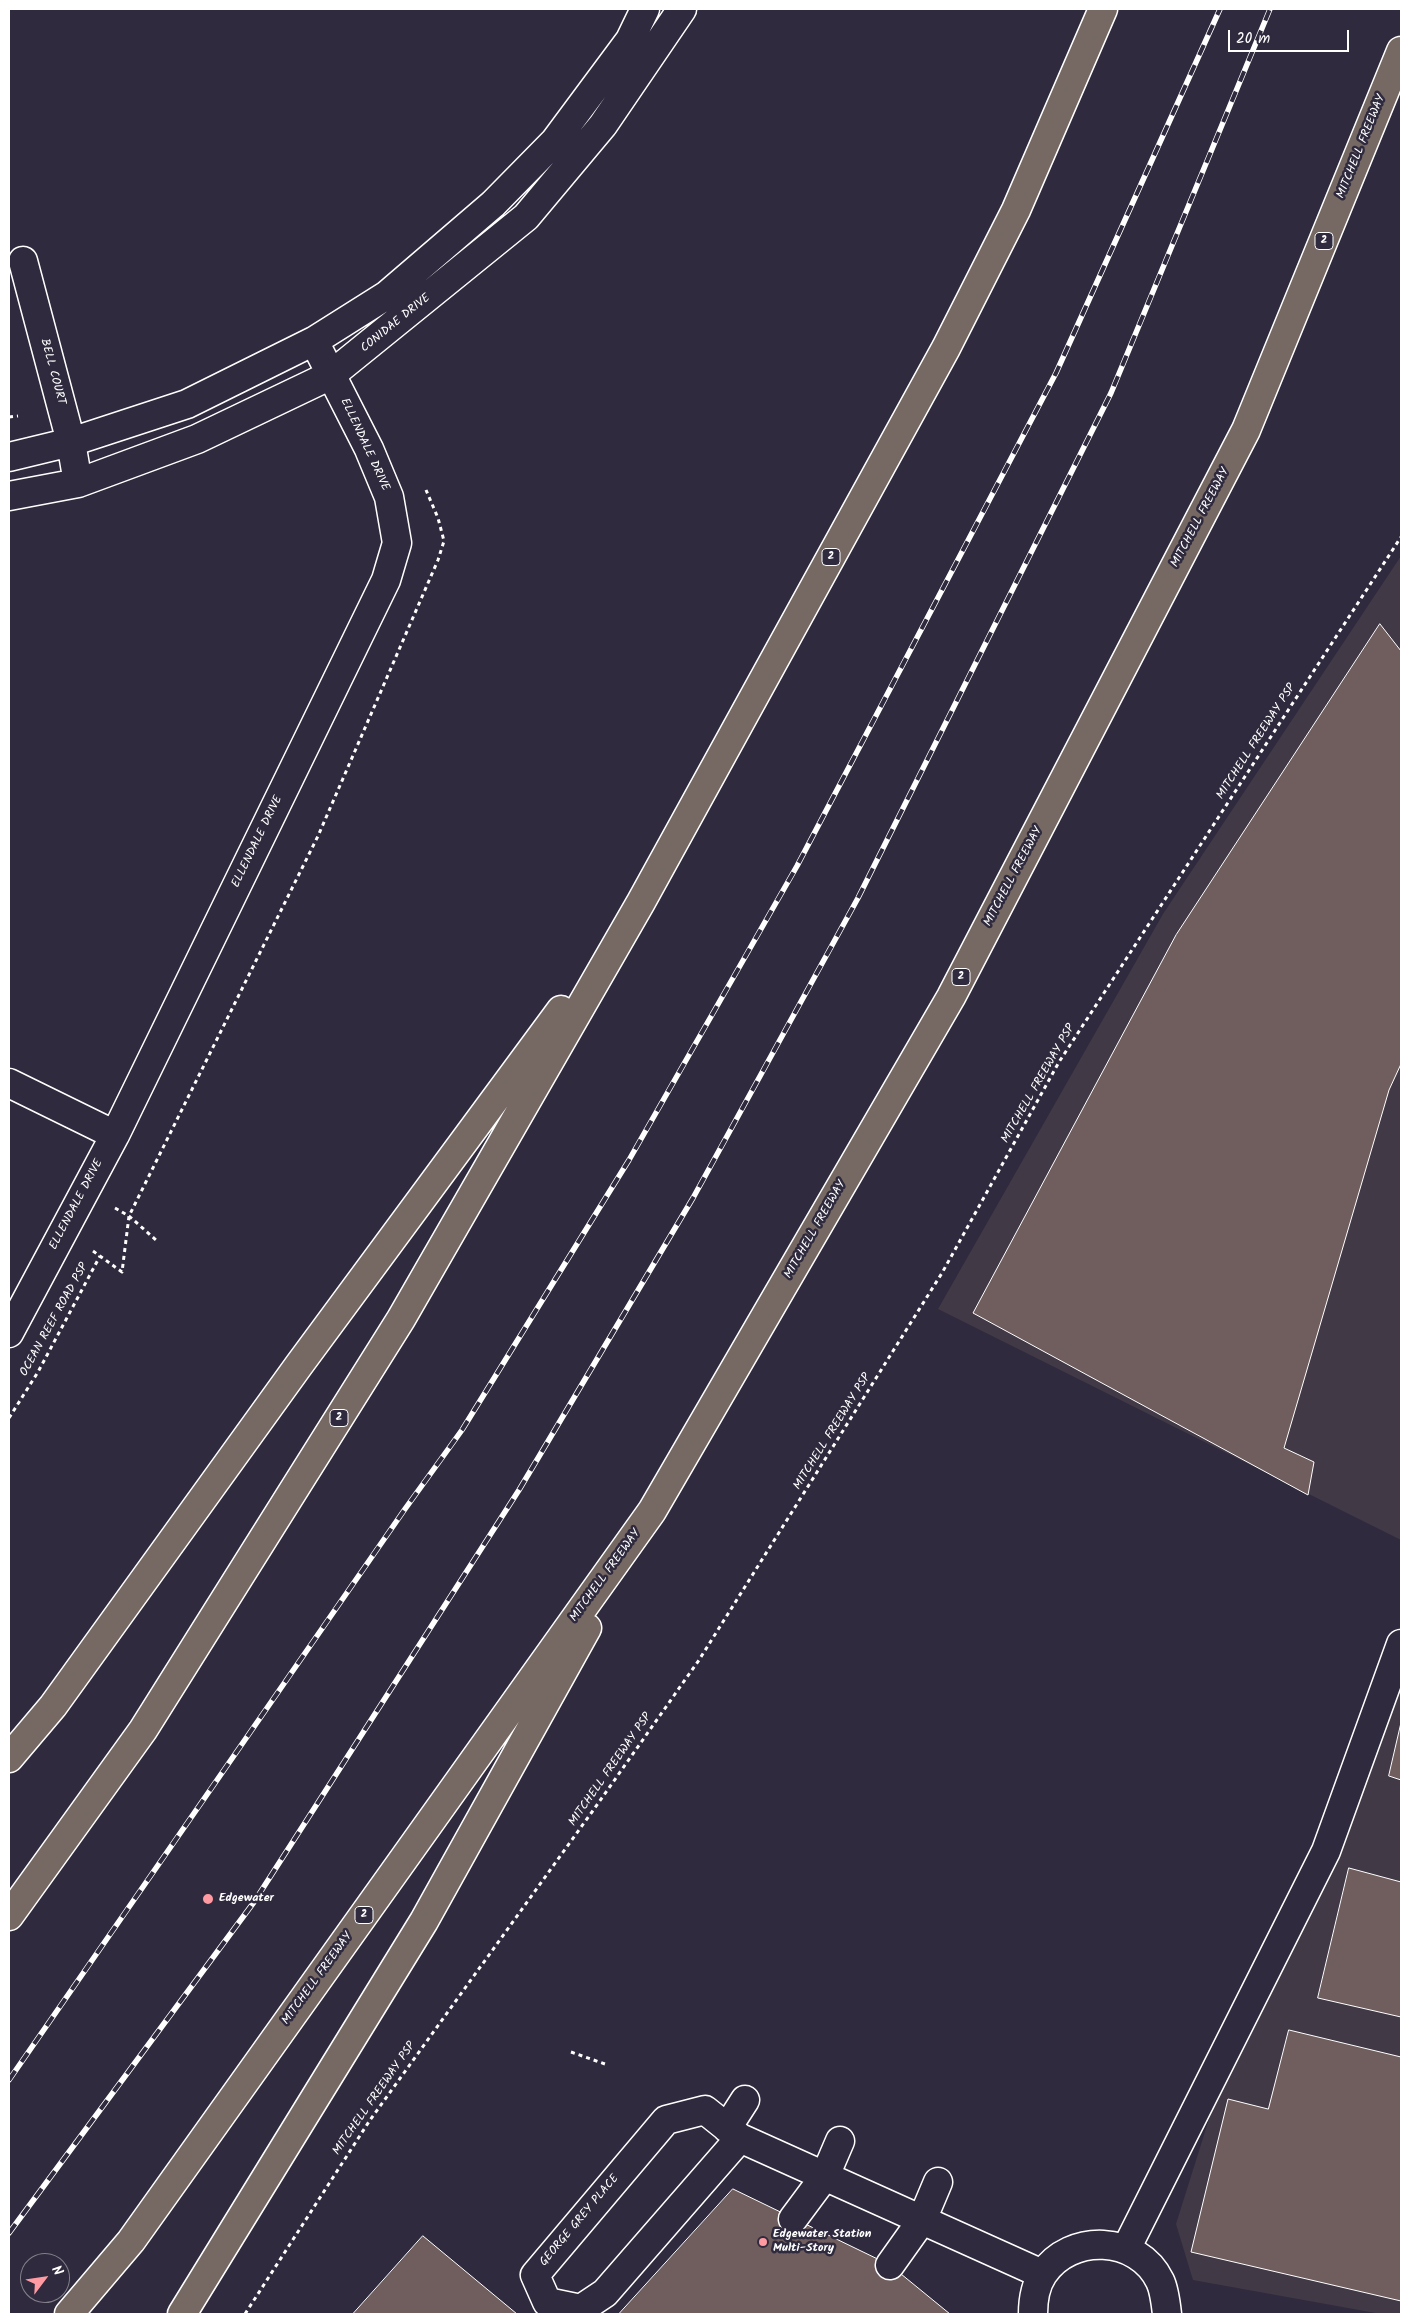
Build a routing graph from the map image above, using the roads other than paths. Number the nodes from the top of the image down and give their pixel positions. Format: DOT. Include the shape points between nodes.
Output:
graph roads {
  1 [pos="645,9"];
  2 [pos="682,9"];
  3 [pos="1103,9"];
  4 [pos="1401,51"];
  5 [pos="23,261"];
  6 [pos="314,342"];
  7 [pos="331,375"];
  8 [pos="71,442"];
  9 [pos="9,457"];
  10 [pos="78,483"];
  11 [pos="9,496"];
  12 [pos="641,902"];
  13 [pos="9,1083"];
  14 [pos="115,1135"];
  15 [pos="9,1333"];
  16 [pos="652,1511"];
  17 [pos="1401,1644"];
  18 [pos="9,1758"];
  19 [pos="9,1916"];
  20 [pos="745,2100"];
  21 [pos="733,2133"];
  22 [pos="840,2141"];
  23 [pos="825,2176"];
  24 [pos="938,2182"];
  25 [pos="793,2219"];
  26 [pos="922,2220"];
  27 [pos="1126,2249"];
  28 [pos="890,2265"];
  29 [pos="1042,2274"];
  30 [pos="69,2314"];
  31 [pos="182,2314"];
  32 [pos="1033,2314"];
  33 [pos="1168,2314"];
  1 -- 6 [label="street" via="630,40 555,141 500,197 388,295"];
  2 -- 7 [label="street, CONIDAE DRIVE" via="603,125 526,217"];
  3 -- 12 [label="highway, 2" via="1016,210 946,348"];
  4 -- 16 [label="highway, MITCHELL FREEWAY / 2" via="1246,430 951,997"];
  5 -- 8 [label="street, BELL COURT"];
  6 -- 7 [label="street, ELLENDALE DRIVE"];
  6 -- 8 [label="street" via="187,404"];
  7 -- 10 [label="street, CONIDAE DRIVE" via="196,439"];
  7 -- 14 [label="street, ELLENDALE DRIVE" via="389,497 397,543 381,589"];
  8 -- 9 [label="street"];
  8 -- 10 [label="street, BELL COURT"];
  10 -- 11 [label="street, CONIDAE DRIVE"];
  12 -- 18 [label="highway" via="299,1365 53,1706"];
  12 -- 19 [label="highway, 2" via="401,1319 143,1730"];
  13 -- 14 [label="street"];
  14 -- 15 [label="street, ELLENDALE DRIVE"];
  16 -- 30 [label="highway, MITCHELL FREEWAY / 2" via="131,2240"];
  16 -- 31 [label="highway" via="424,1921"];
  17 -- 27 [label="street" via="1326,1851"];
  20 -- 21 [label="street"];
  21 -- 21 [label="street, GEORGE GREY PLACE" via="605,2293 581,2309 547,2302 535,2275 666,2120 705,2110"];
  21 -- 23 [label="street, GEORGE GREY PLACE"];
  22 -- 23 [label="street"];
  23 -- 25 [label="street"];
  23 -- 26 [label="street, GEORGE GREY PLACE"];
  24 -- 26 [label="street"];
  26 -- 28 [label="street"];
  26 -- 29 [label="street, GEORGE GREY PLACE"];
  27 -- 29 [label="street" via="1103,2244 1079,2247 1058,2258"];
  27 -- 33 [label="street" via="1146,2262 1160,2281"];
  29 -- 32 [label="street" via="1033,2297"];
}
